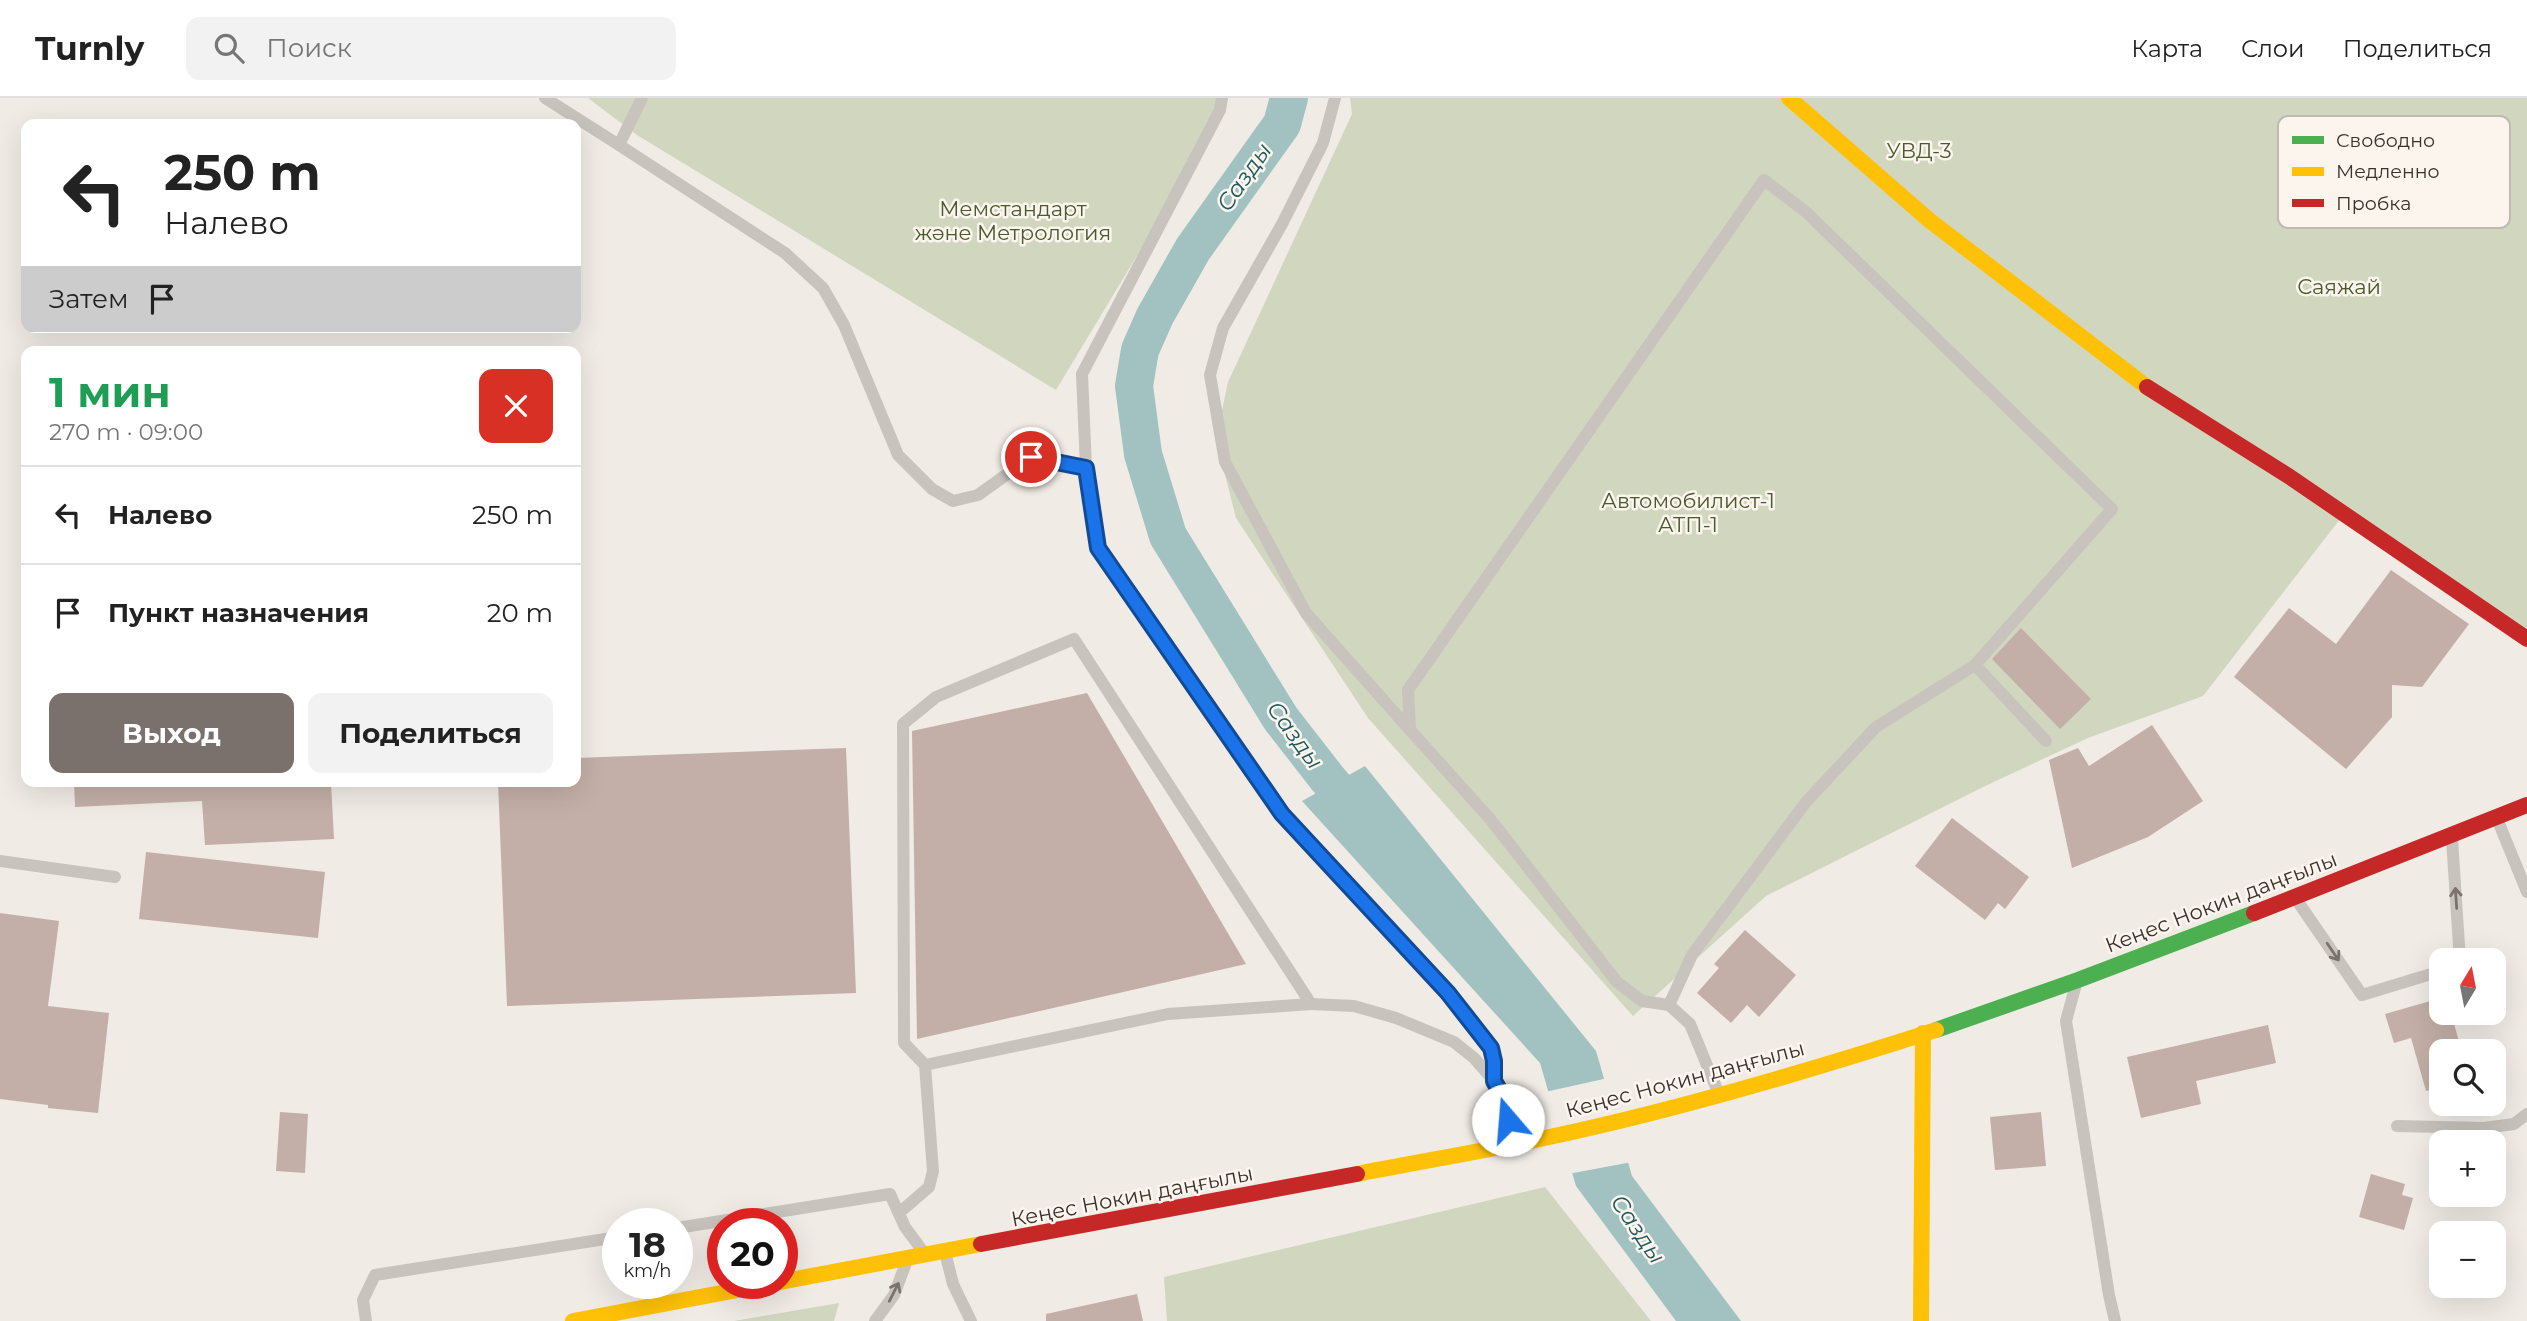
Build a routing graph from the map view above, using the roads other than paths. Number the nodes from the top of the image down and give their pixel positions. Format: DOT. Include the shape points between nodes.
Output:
graph roads {
  1 [pos="545,98"];
  2 [pos="642,98"];
  3 [pos="1222,98"];
  4 [pos="1335,98"];
  5 [pos="1790,98"];
  6 [pos="578,119"];
  7 [pos="581,121"];
  8 [pos="619,145"];
  9 [pos="1086,468"];
  10 [pos="2527,639"];
  11 [pos="1975,665"];
  12 [pos="1410,730"];
  13 [pos="2046,741"];
  14 [pos="2527,805"];
  15 [pos="2497,817"];
  16 [pos="2452,835"];
  17 [pos="0,861"];
  18 [pos="115,877"];
  19 [pos="2527,892"];
  20 [pos="2294,896"];
  21 [pos="2459,948"];
  22 [pos="2429,975"];
  23 [pos="2077,981"];
  24 [pos="1311,1004"];
  25 [pos="1669,1005"];
  26 [pos="1923,1033"];
  27 [pos="925,1065"];
  28 [pos="1494,1081"];
  29 [pos="1719,1095"];
  30 [pos="2527,1114"];
  31 [pos="2397,1126"];
  32 [pos="1514,1144"];
  33 [pos="899,1213"];
  34 [pos="693,1225"];
  35 [pos="602,1240"];
  36 [pos="945,1252"];
  37 [pos="927,1256"];
  38 [pos="908,1260"];
  39 [pos="616,1314"];
  40 [pos="366,1321"];
  41 [pos="573,1321"];
  42 [pos="633,1321"];
  43 [pos="875,1321"];
  44 [pos="971,1321"];
  45 [pos="1921,1321"];
  46 [pos="2115,1321"];
  1 -- 6 [label="lane"];
  2 -- 8 [label="lane"];
  3 -- 9 [label="lane" via="1220,110 1082,374"];
  4 -- 12 [label="lane" via="1323,144 1223,328 1210,375 1225,462 1306,613"];
  5 -- 10 [label="main road" via="1813,113 1929,220 2159,396 2290,477"];
  7 -- 8 [label="lane"];
  8 -- 9 [label="lane" via="785,253 823,288 844,325 898,455 932,489 953,501 978,495 1031,457"];
  9 -- 28 [label="lane" via="1098,548 1282,814 1448,993 1491,1048"];
  11 -- 12 [label="lane" via="2112,509 1806,212 1764,180 1408,690"];
  11 -- 13 [label="lane"];
  11 -- 25 [label="lane" via="1876,727 1806,802 1692,955"];
  12 -- 25 [label="lane" via="1491,820 1617,982 1642,1001"];
  14 -- 15 [label="main road, Кеңес Нокин даңғылы"];
  15 -- 16 [label="main road, Кеңес Нокин даңғылы"];
  15 -- 19 [label="lane"];
  16 -- 20 [label="main road, Кеңес Нокин даңғылы"];
  21 -- 16 [label="lane, one-way"];
  17 -- 18 [label="lane"];
  20 -- 22 [label="lane, one-way" via="2362,995"];
  20 -- 23 [label="main road, Кеңес Нокин даңғылы"];
  23 -- 26 [label="main road, Кеңес Нокин даңғылы"];
  23 -- 46 [label="lane" via="2066,1021"];
  24 -- 27 [label="lane" via="1168,1014"];
  24 -- 27 [label="lane" via="1074,639 936,697 902,724 904,1043"];
  24 -- 28 [label="lane" via="1354,1006 1454,1042"];
  25 -- 29 [label="lane" via="1690,1024"];
  26 -- 29 [label="main road, Кеңес Нокин даңғылы"];
  26 -- 45 [label="main road"];
  27 -- 33 [label="lane" via="933,1171 929,1186"];
  28 -- 32 [label="lane"];
  29 -- 32 [label="main road, Кеңес Нокин даңғылы"];
  30 -- 31 [label="lane" via="2514,1124 2484,1128"];
  32 -- 36 [label="main road, Кеңес Нокин даңғылы"];
  33 -- 34 [label="lane" via="890,1194"];
  33 -- 37 [label="lane"];
  35 -- 40 [label="lane" via="375,1275 363,1300"];
  36 -- 37 [label="main road, Кеңес Нокин даңғылы"];
  36 -- 44 [label="lane" via="953,1284"];
  37 -- 38 [label="main road, Кеңес Нокин даңғылы"];
  38 -- 39 [label="main road, Кеңес Нокин даңғылы"];
  43 -- 38 [label="lane, one-way" via="894,1295"];
  39 -- 41 [label="main road, Кеңес Нокин даңғылы"];
  39 -- 42 [label="lane"];
}
